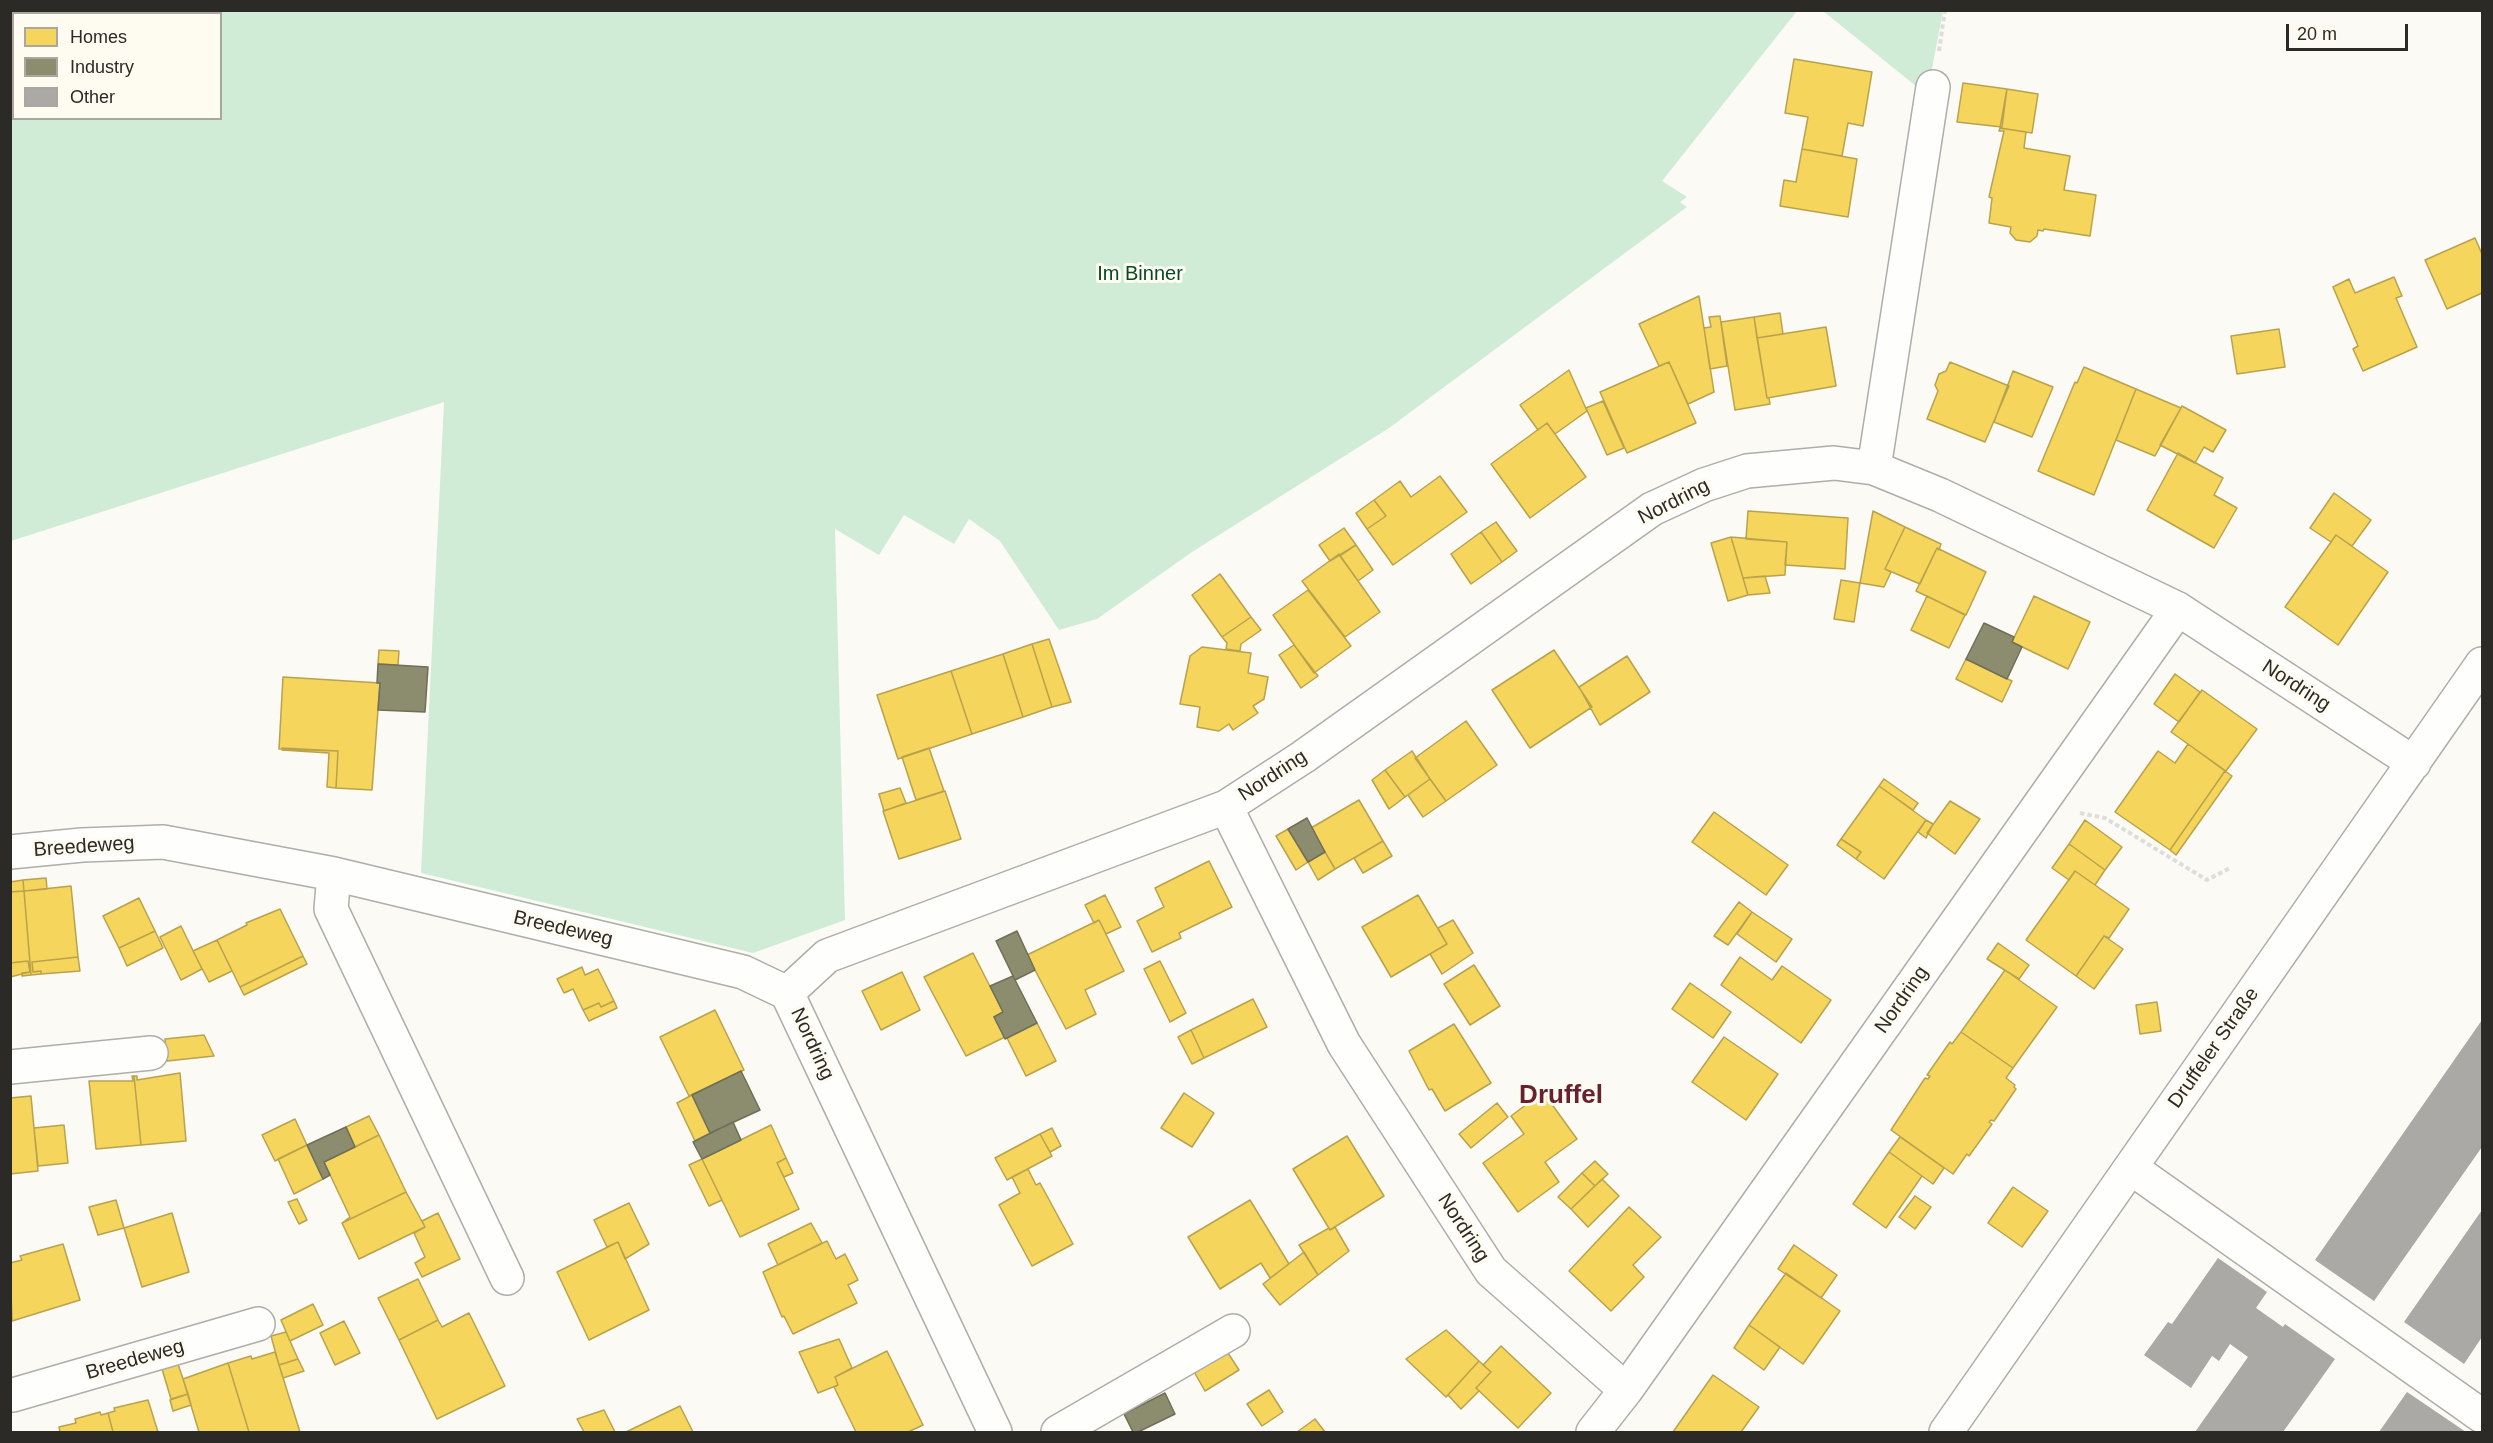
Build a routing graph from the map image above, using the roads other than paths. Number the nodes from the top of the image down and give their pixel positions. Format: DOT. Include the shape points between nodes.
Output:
graph roads {
  1 [pos="1933,87"];
  2 [pos="1874,468"];
  3 [pos="2178,609"];
  4 [pos="2482,664"];
  5 [pos="2414,763"];
  6 [pos="1226,807"];
  7 [pos="10,852"];
  8 [pos="334,874"];
  9 [pos="787,993"];
  10 [pos="151,1053"];
  11 [pos="10,1067"];
  12 [pos="2131,1168"];
  13 [pos="507,1278"];
  14 [pos="258,1324"];
  15 [pos="1233,1331"];
  16 [pos="1626,1390"];
  17 [pos="11,1401"];
  18 [pos="2482,1416"];
  19 [pos="995,1432"];
  20 [pos="1059,1432"];
  21 [pos="1593,1432"];
  22 [pos="1946,1432"];
  1 -- 2 [label="street"];
  2 -- 3 [label="street, Nordring" via="1940,495"];
  2 -- 6 [label="street, Nordring" via="1834,462 1747,471 1652,509 1313,750"];
  3 -- 5 [label="street, Nordring"];
  3 -- 16 [label="street, Nordring"];
  4 -- 5 [label="street, Druffeler Straße"];
  5 -- 12 [label="street, Druffeler Straße"];
  6 -- 9 [label="street, Nordring" via="828,956"];
  6 -- 16 [label="street, Nordring" via="1344,1044 1491,1271"];
  7 -- 8 [label="street, Breedeweg" via="163,842"];
  8 -- 9 [label="street, Breedeweg" via="743,972"];
  8 -- 13 [label="street" via="331,909"];
  9 -- 19 [label="street, Nordring"];
  10 -- 11 [label="street"];
  12 -- 18 [label="street"];
  12 -- 22 [label="street, Druffeler Straße"];
  14 -- 17 [label="street, Breedeweg"];
  15 -- 20 [label="street"];
  16 -- 21 [label="street, Nordring"];
}
